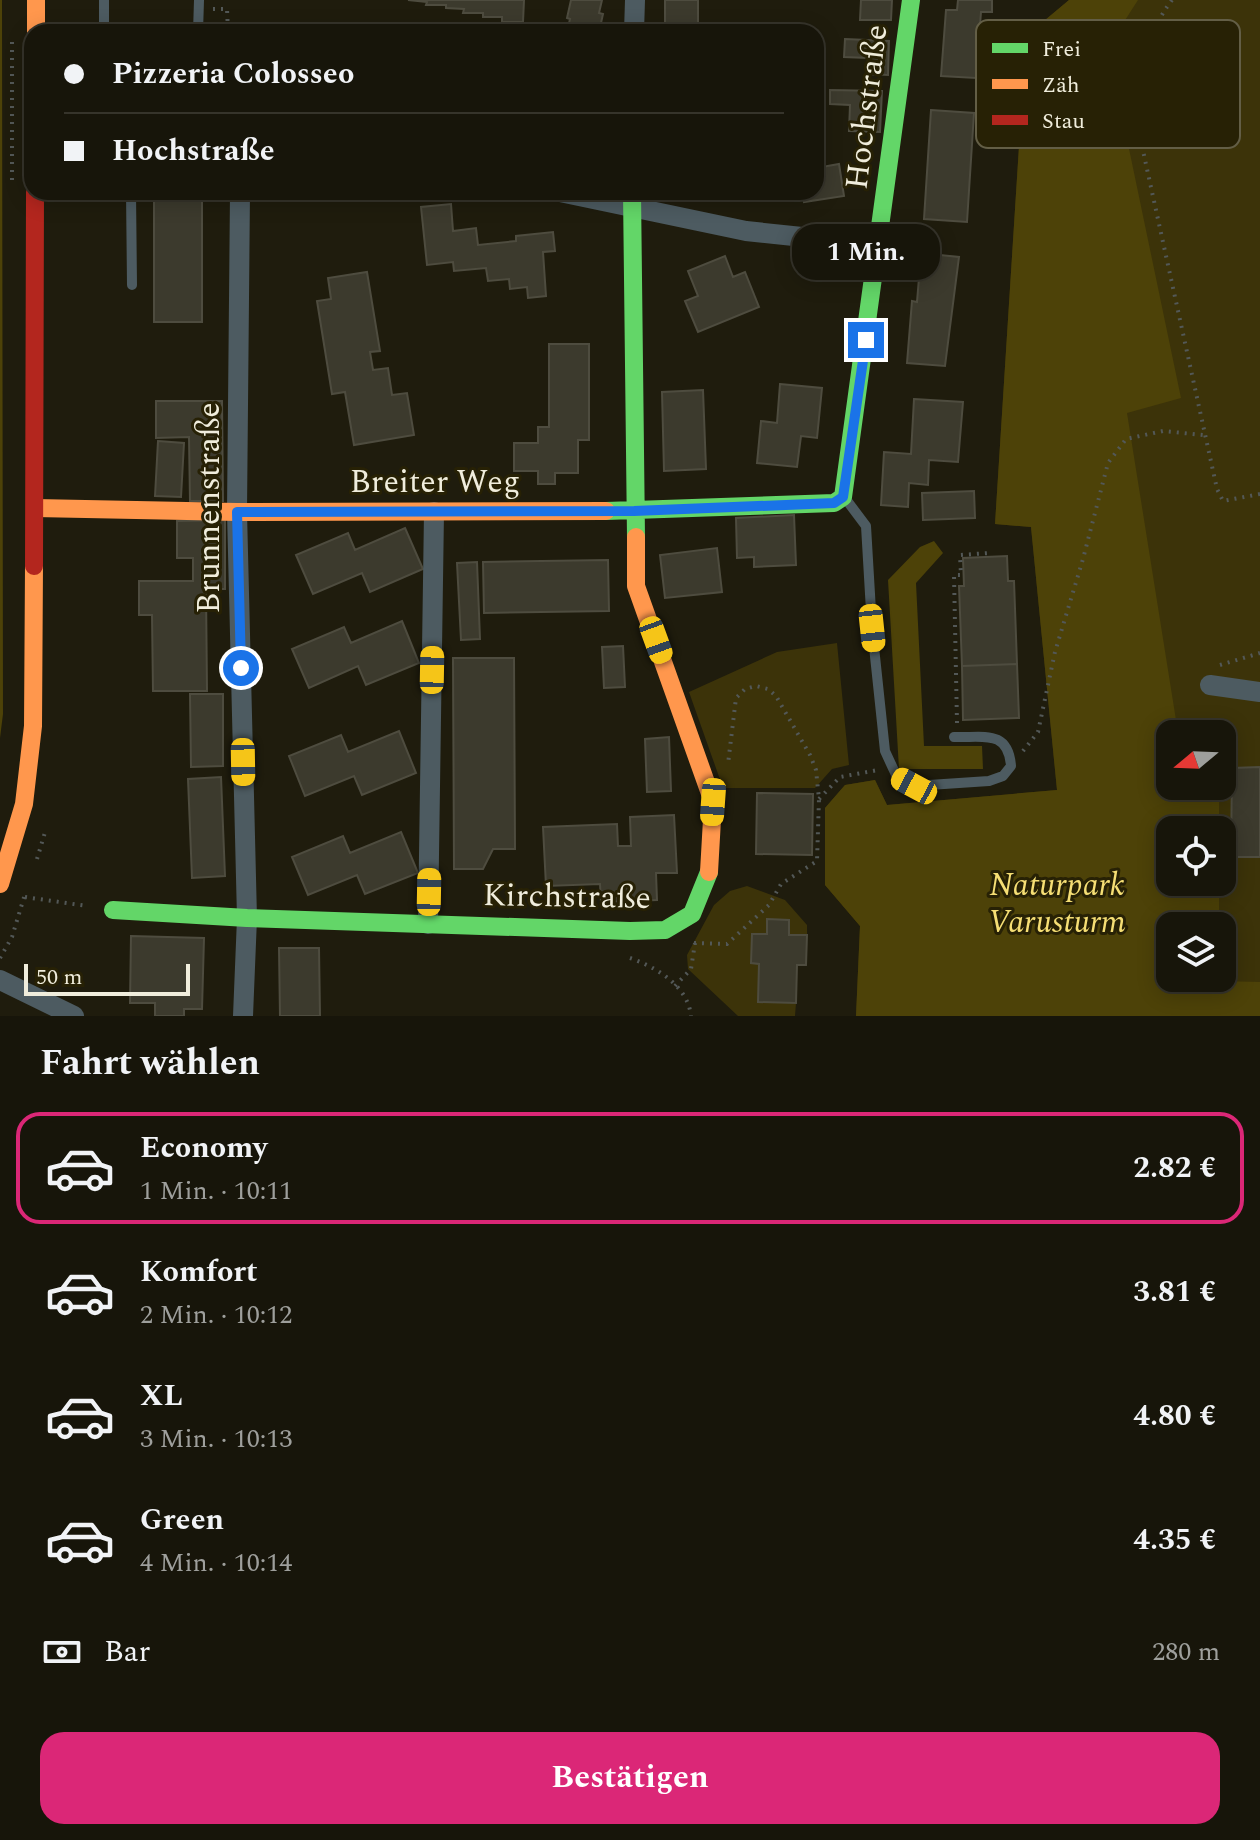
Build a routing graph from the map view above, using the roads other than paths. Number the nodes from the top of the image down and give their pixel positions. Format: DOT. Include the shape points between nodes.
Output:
graph roads {
  1 [pos="36,0"];
  2 [pos="104,0"];
  3 [pos="635,0"];
  4 [pos="911,0"];
  5 [pos="36,24"];
  6 [pos="104,24"];
  7 [pos="634,24"];
  8 [pos="35,200"];
  9 [pos="131,200"];
  10 [pos="240,200"];
  11 [pos="632,200"];
  12 [pos="636,200"];
  13 [pos="879,245"];
  14 [pos="132,285"];
  15 [pos="839,500"];
  16 [pos="35,508"];
  17 [pos="634,511"];
  18 [pos="237,512"];
  19 [pos="434,512"];
  20 [pos="1210,685"];
  21 [pos="1260,692"];
  22 [pos="955,737"];
  23 [pos="0,884"];
  24 [pos="113,910"];
  25 [pos="247,918"];
  26 [pos="428,924"];
  27 [pos="0,980"];
  28 [pos="74,1016"];
  29 [pos="243,1016"];
  1 -- 5 [label="street"];
  2 -- 6 [label="lane"];
  3 -- 7 [label="street"];
  4 -- 13 [label="street, Hochstraße"];
  8 -- 16 [label="street"];
  9 -- 14 [label="lane"];
  10 -- 18 [label="street, Brunnenstraße"];
  11 -- 17 [label="street, Kirchstraße"];
  12 -- 13 [label="street" via="746,231"];
  13 -- 15 [label="street, Hochstraße"];
  15 -- 17 [label="street, Breiter Weg"];
  15 -- 22 [label="lane" via="866,526 885,751 897,777 914,786 989,781 1011,766 1005,742"];
  16 -- 18 [label="street, Breiter Weg"];
  16 -- 23 [label="street" via="33,726 24,804"];
  17 -- 19 [label="street, Breiter Weg"];
  17 -- 26 [label="street, Kirchstraße" via="636,586 713,802 709,878 692,914 665,930"];
  18 -- 19 [label="street, Breiter Weg"];
  18 -- 25 [label="street, Brunnenstraße"];
  19 -- 26 [label="street"];
  20 -- 21 [label="street"];
  24 -- 25 [label="street, Kirchstraße"];
  25 -- 26 [label="street, Kirchstraße"];
  25 -- 29 [label="street, Brunnenstraße"];
  27 -- 28 [label="street"];
}
